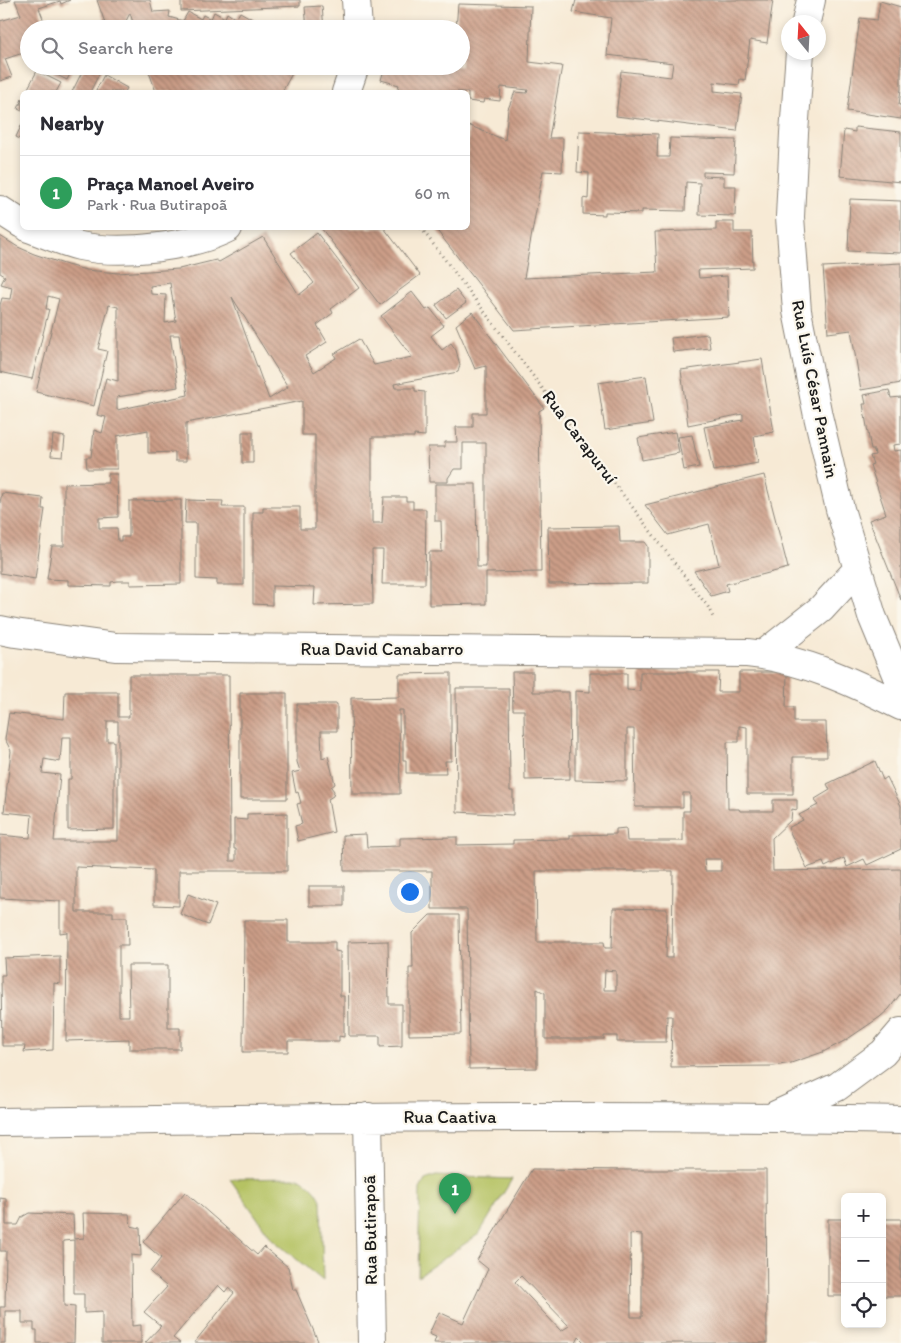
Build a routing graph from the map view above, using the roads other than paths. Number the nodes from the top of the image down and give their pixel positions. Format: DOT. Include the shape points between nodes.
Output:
graph roads {
  1 [pos="356,0"];
  2 [pos="811,0"];
  3 [pos="808,15"];
  4 [pos="357,20"];
  5 [pos="799,60"];
  6 [pos="352,75"];
  7 [pos="347,90"];
  8 [pos="0,210"];
  9 [pos="20,223"];
  10 [pos="35,230"];
  11 [pos="224,230"];
  12 [pos="857,570"];
  13 [pos="0,630"];
  14 [pos="764,654"];
  15 [pos="901,686"];
  16 [pos="901,706"];
  17 [pos="901,1032"];
  18 [pos="368,1117"];
  19 [pos="770,1118"];
  20 [pos="901,1120"];
  21 [pos="0,1122"];
  22 [pos="372,1343"];
  1 -- 4 [label="street"];
  2 -- 3 [label="street"];
  5 -- 12 [label="street, Rua Luís César Pannain" via="790,217 797,311 818,416"];
  6 -- 7 [label="street"];
  8 -- 9 [label="street"];
  10 -- 11 [label="street" via="80,246 122,250 163,247"];
  12 -- 14 [label="street" via="821,609"];
  12 -- 15 [label="street, Rua Luís César Pannain"];
  13 -- 14 [label="street, Rua David Canabarro" via="116,647 731,651"];
  14 -- 16 [label="street, Rua David Canabarro" via="837,676"];
  17 -- 19 [label="street" via="883,1052 837,1087"];
  18 -- 19 [label="street, Rua Caativa"];
  18 -- 21 [label="street, Rua Caativa"];
  18 -- 22 [label="street, Rua Butirapoã"];
  19 -- 20 [label="street, Rua Caativa"];
}
